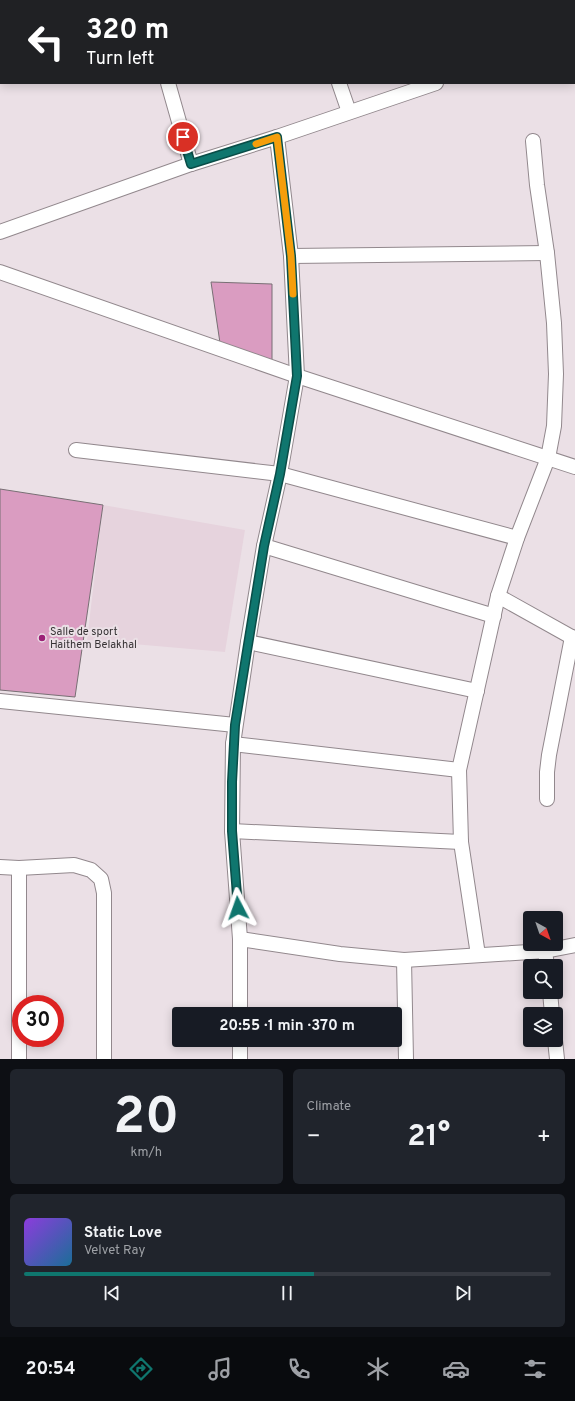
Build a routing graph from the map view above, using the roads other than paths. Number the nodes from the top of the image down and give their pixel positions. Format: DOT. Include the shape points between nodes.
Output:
graph roads {
  1 [pos="168,84"];
  2 [pos="340,84"];
  3 [pos="433,84"];
  4 [pos="349,112"];
  5 [pos="277,137"];
  6 [pos="533,141"];
  7 [pos="191,164"];
  8 [pos="0,232"];
  9 [pos="547,253"];
  10 [pos="291,256"];
  11 [pos="0,272"];
  12 [pos="297,376"];
  13 [pos="76,450"];
  14 [pos="548,458"];
  15 [pos="575,467"];
  16 [pos="280,474"];
  17 [pos="516,538"];
  18 [pos="264,546"];
  19 [pos="498,596"];
  20 [pos="494,616"];
  21 [pos="574,638"];
  22 [pos="248,642"];
  23 [pos="477,692"];
  24 [pos="0,701"];
  25 [pos="235,725"];
  26 [pos="233,744"];
  27 [pos="459,770"];
  28 [pos="547,799"];
  29 [pos="232,831"];
  30 [pos="461,842"];
  31 [pos="0,867"];
  32 [pos="19,868"];
  33 [pos="240,939"];
  34 [pos="575,945"];
  35 [pos="563,947"];
  36 [pos="545,951"];
  37 [pos="478,955"];
  38 [pos="546,959"];
  39 [pos="404,960"];
  40 [pos="240,1007"];
  41 [pos="240,1047"];
  42 [pos="556,1047"];
  43 [pos="19,1059"];
  44 [pos="104,1059"];
  45 [pos="240,1059"];
  46 [pos="406,1059"];
  47 [pos="557,1059"];
  1 -- 7 [label="street"];
  2 -- 4 [label="street"];
  3 -- 4 [label="street"];
  4 -- 5 [label="street"];
  5 -- 7 [label="street"];
  5 -- 10 [label="street"];
  6 -- 9 [label="street"];
  7 -- 8 [label="street"];
  9 -- 10 [label="street"];
  9 -- 14 [label="street" via="556,374 554,426"];
  10 -- 12 [label="street"];
  11 -- 12 [label="street"];
  12 -- 14 [label="street"];
  12 -- 16 [label="street"];
  13 -- 16 [label="street"];
  14 -- 15 [label="street"];
  14 -- 17 [label="street"];
  16 -- 17 [label="street"];
  16 -- 18 [label="street"];
  17 -- 19 [label="street"];
  18 -- 20 [label="street"];
  18 -- 22 [label="street"];
  19 -- 20 [label="street"];
  19 -- 21 [label="street"];
  20 -- 23 [label="street"];
  21 -- 28 [label="street" via="549,755"];
  22 -- 23 [label="street"];
  22 -- 25 [label="street"];
  23 -- 27 [label="street"];
  24 -- 25 [label="street"];
  25 -- 26 [label="street"];
  26 -- 27 [label="street"];
  26 -- 29 [label="street"];
  27 -- 30 [label="street"];
  29 -- 30 [label="street"];
  29 -- 33 [label="street"];
  30 -- 37 [label="street"];
  31 -- 32 [label="street"];
  32 -- 43 [label="street"];
  32 -- 44 [label="street" via="74,865 91,870 100,879 104,894"];
  33 -- 39 [label="street" via="340,954"];
  33 -- 40 [label="street"];
  34 -- 35 [label="street"];
  36 -- 37 [label="street"];
  36 -- 38 [label="street"];
  37 -- 39 [label="street"];
  39 -- 46 [label="street"];
  41 -- 45 [label="street"];
  42 -- 47 [label="street"];
}
